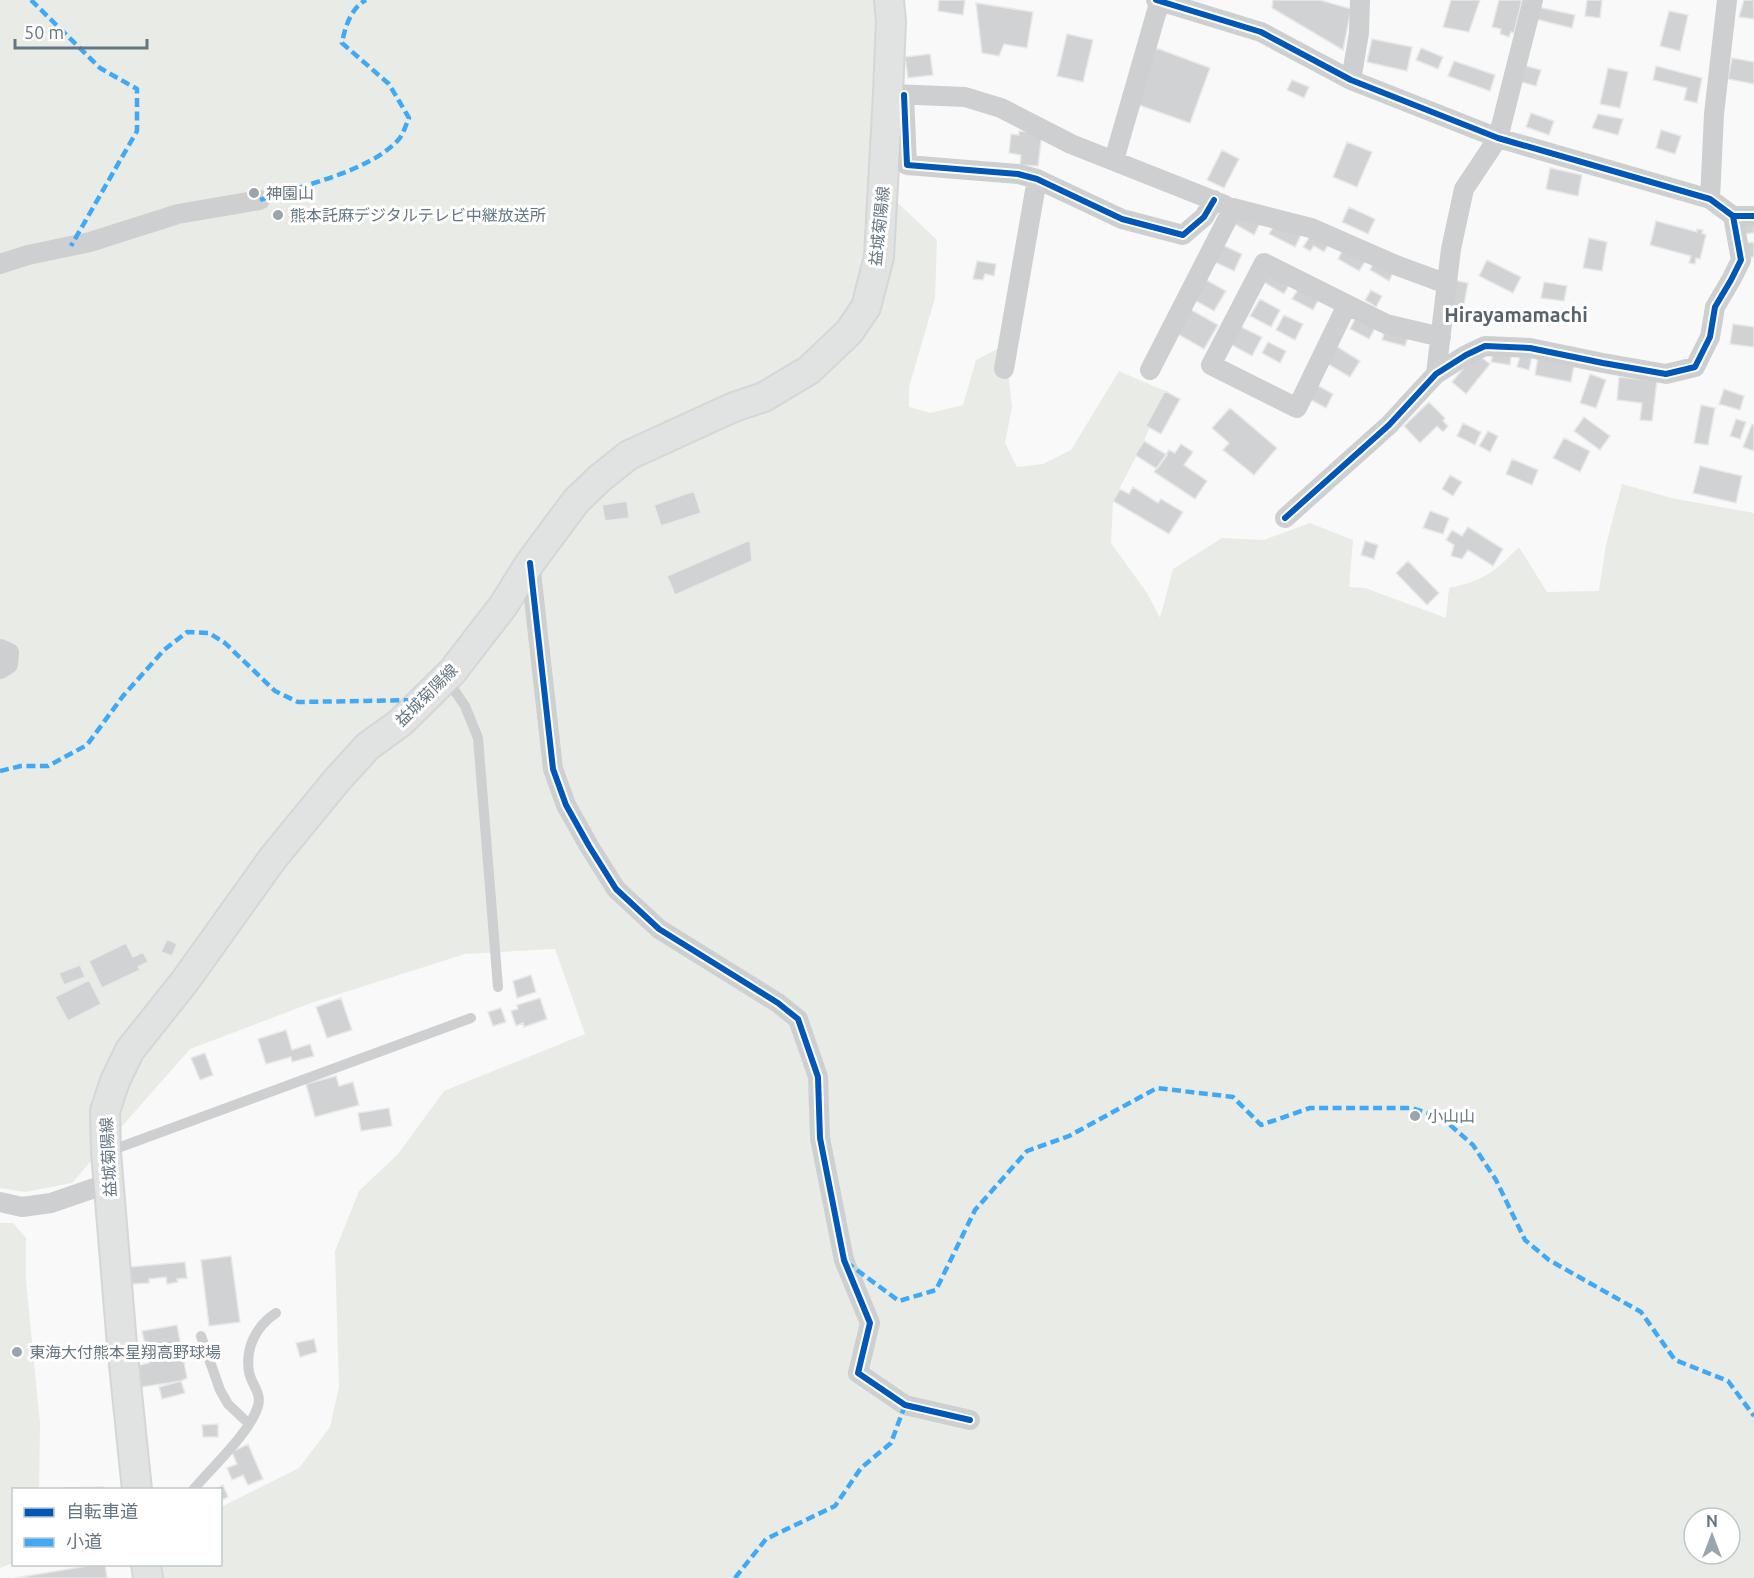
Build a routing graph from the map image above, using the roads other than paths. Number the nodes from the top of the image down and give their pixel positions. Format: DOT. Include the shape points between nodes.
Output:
graph roads {
  1 [pos="889,0"];
  2 [pos="1159,0"];
  3 [pos="1360,0"];
  4 [pos="1533,0"];
  5 [pos="1728,0"];
  6 [pos="1351,80"];
  7 [pos="896,94"];
  8 [pos="1498,138"];
  9 [pos="1114,160"];
  10 [pos="1037,180"];
  11 [pos="1710,199"];
  12 [pos="260,200"];
  13 [pos="1214,200"];
  14 [pos="1233,208"];
  15 [pos="1733,216"];
  16 [pos="1754,216"];
  17 [pos="1747,259"];
  18 [pos="0,264"];
  19 [pos="1447,284"];
  20 [pos="1347,304"];
  21 [pos="1441,336"];
  22 [pos="1004,369"];
  23 [pos="1150,370"];
  24 [pos="1436,374"];
  25 [pos="1286,518"];
  26 [pos="530,563"];
  27 [pos="0,649"];
  28 [pos="0,669"];
  29 [pos="446,678"];
  30 [pos="498,987"];
  31 [pos="471,1018"];
  32 [pos="106,1152"];
  33 [pos="109,1183"];
  34 [pos="0,1202"];
  35 [pos="276,1313"];
  36 [pos="201,1336"];
  37 [pos="970,1420"];
  38 [pos="249,1424"];
  39 [pos="137,1488"];
  40 [pos="196,1488"];
  1 -- 7 [label="main road, 益城菊陽線"];
  2 -- 6 [label="street" via="1261,32"];
  2 -- 9 [label="street"];
  3 -- 6 [label="street"];
  4 -- 8 [label="street"];
  5 -- 11 [label="street" via="1714,114"];
  6 -- 8 [label="street"];
  7 -- 9 [label="street" via="965,97 1001,108 1071,144"];
  7 -- 10 [label="street" via="907,165 1018,174"];
  7 -- 26 [label="main road, 益城菊陽線" via="879,257 866,307 849,332 809,370 764,397 629,455 576,501"];
  8 -- 11 [label="street"];
  8 -- 19 [label="street" via="1464,189"];
  9 -- 13 [label="street"];
  10 -- 13 [label="street" via="1122,219 1183,235 1204,217"];
  10 -- 22 [label="street"];
  11 -- 15 [label="street"];
  12 -- 18 [label="street" via="178,214 90,242"];
  13 -- 14 [label="street"];
  14 -- 19 [label="street" via="1311,228"];
  14 -- 23 [label="street"];
  15 -- 16 [label="street"];
  15 -- 17 [label="street"];
  17 -- 24 [label="street" via="1741,260 1715,307 1710,337 1695,367 1666,374 1530,348 1485,346"];
  19 -- 21 [label="street"];
  20 -- 20 [label="street" via="1264,263 1211,365 1297,408"];
  20 -- 21 [label="street" via="1386,324"];
  21 -- 24 [label="street"];
  24 -- 25 [label="street" via="1389,425"];
  26 -- 29 [label="main road, 益城菊陽線"];
  26 -- 37 [label="street" via="553,769 566,805 616,889 659,928 798,1019 818,1077 820,1138 844,1260 870,1323 858,1373 905,1405"];
  27 -- 28 [label="street" via="9,653 8,664"];
  29 -- 30 [label="lane" via="465,706 478,738"];
  29 -- 32 [label="main road, 益城菊陽線" via="400,723 368,746 322,797 130,1050 105,1111"];
  31 -- 32 [label="lane"];
  32 -- 33 [label="main road, 益城菊陽線"];
  33 -- 34 [label="street" via="51,1203 22,1207"];
  33 -- 39 [label="main road, 益城菊陽線"];
  35 -- 38 [label="lane" via="262,1323 250,1346 249,1373 259,1395"];
  36 -- 38 [label="lane" via="220,1390"];
  38 -- 40 [label="lane"];
}
